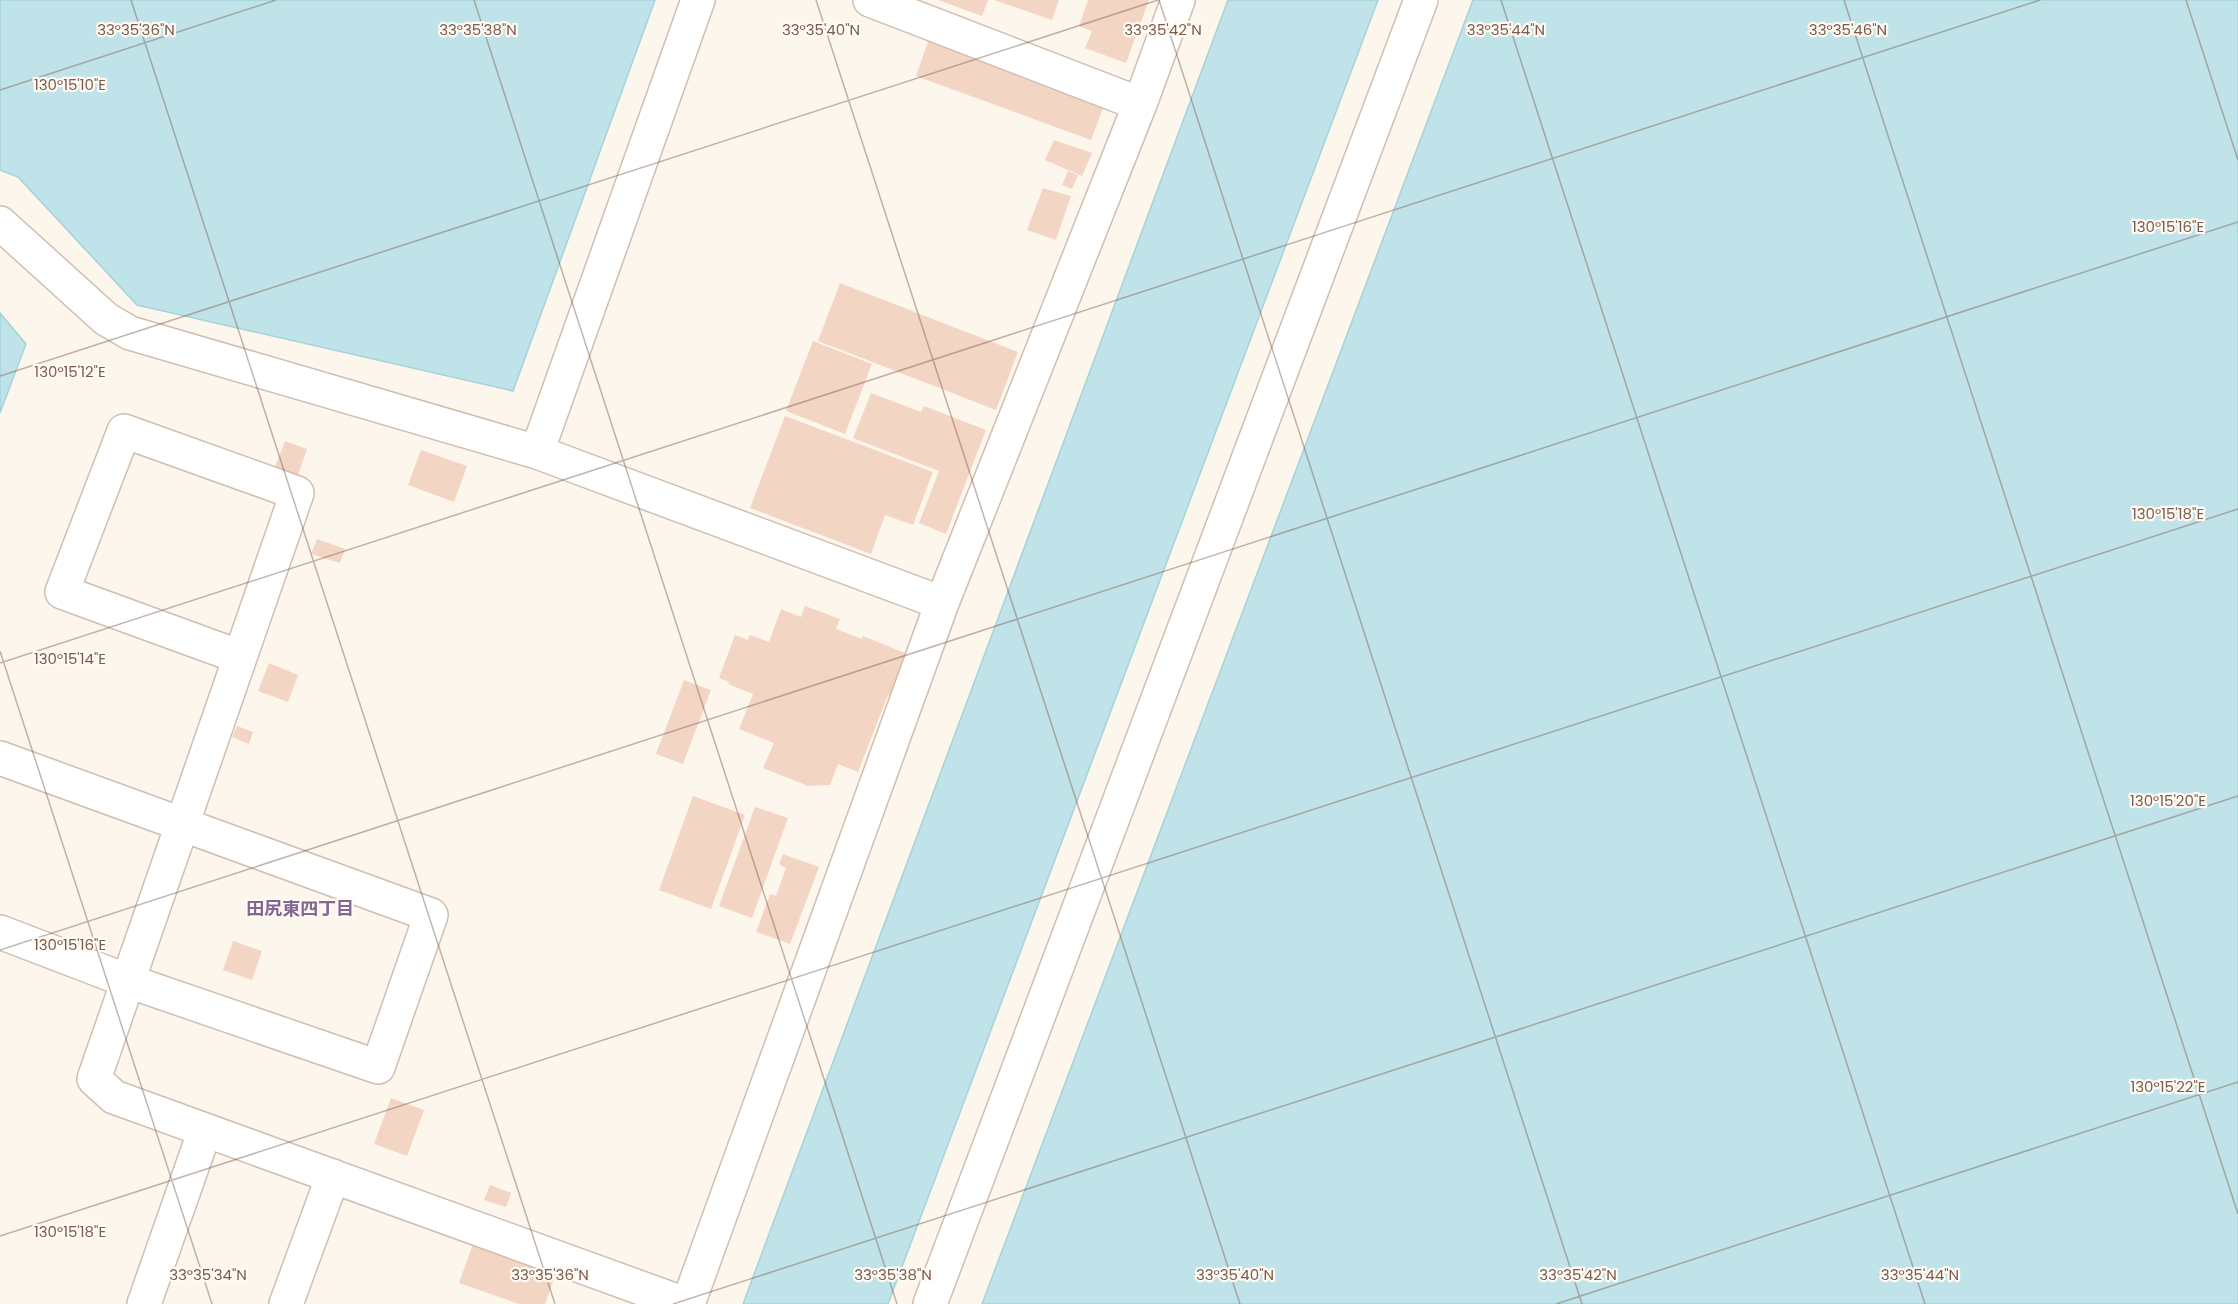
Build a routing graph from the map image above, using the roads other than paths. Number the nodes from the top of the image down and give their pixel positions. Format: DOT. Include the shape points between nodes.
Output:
graph roads {
  1 [pos="698,0"];
  2 [pos="870,0"];
  3 [pos="1178,0"];
  4 [pos="1421,0"];
  5 [pos="1140,104"];
  6 [pos="0,223"];
  7 [pos="537,453"];
  8 [pos="942,603"];
  9 [pos="240,657"];
  10 [pos="0,758"];
  11 [pos="182,825"];
  12 [pos="0,932"];
  13 [pos="128,981"];
  14 [pos="205,1130"];
  15 [pos="333,1176"];
  16 [pos="144,1304"];
  17 [pos="286,1304"];
  18 [pos="686,1304"];
  19 [pos="930,1304"];
  1 -- 7 [label="street"];
  2 -- 5 [label="street"];
  3 -- 5 [label="street"];
  4 -- 19 [label="street"];
  5 -- 8 [label="street"];
  6 -- 7 [label="street" via="106,319 130,333"];
  7 -- 8 [label="street"];
  8 -- 18 [label="street"];
  9 -- 9 [label="street" via="62,592 124,431 297,493"];
  9 -- 11 [label="street"];
  10 -- 11 [label="street"];
  11 -- 13 [label="street"];
  11 -- 13 [label="street" via="431,915 378,1067"];
  12 -- 13 [label="street"];
  13 -- 14 [label="street" via="94,1079 114,1097"];
  14 -- 15 [label="street"];
  14 -- 16 [label="street"];
  15 -- 17 [label="street"];
  15 -- 18 [label="street"];
}
